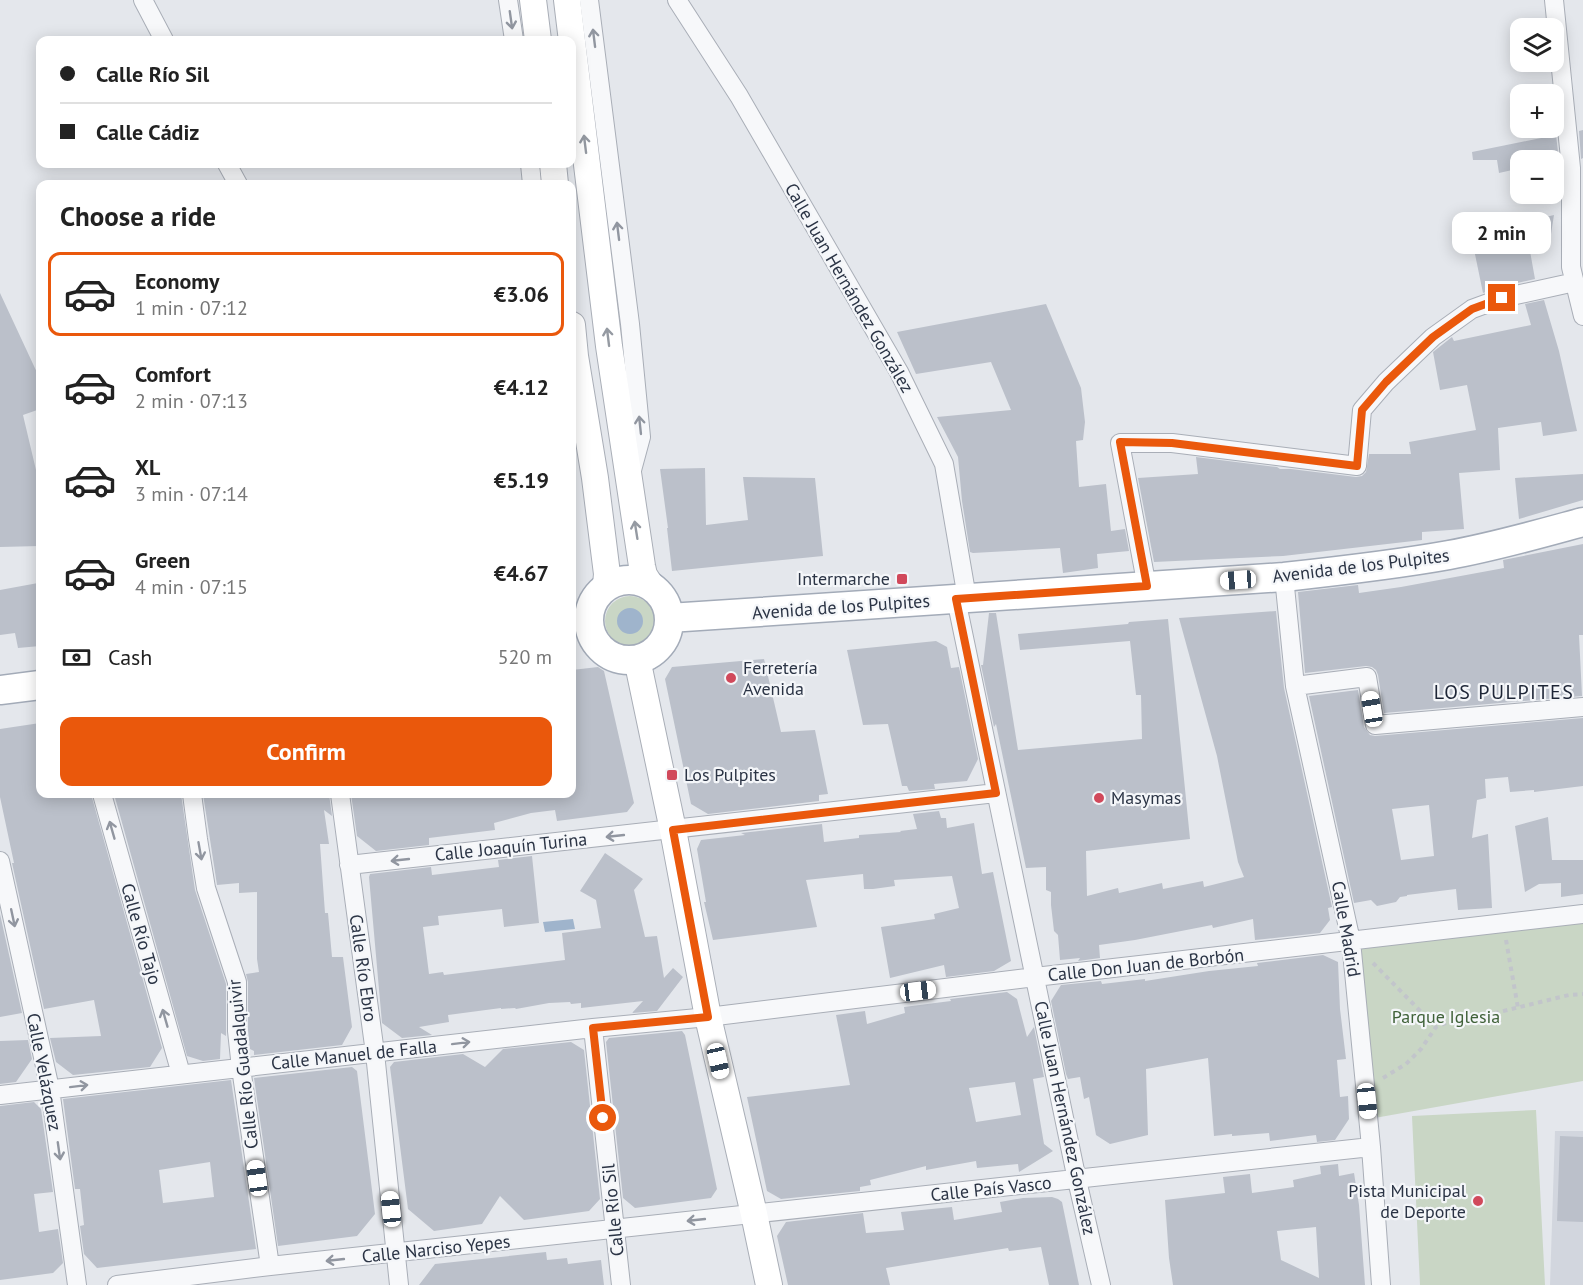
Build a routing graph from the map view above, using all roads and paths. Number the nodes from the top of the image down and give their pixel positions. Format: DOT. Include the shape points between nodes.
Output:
graph roads {
  1 [pos="143,0"];
  2 [pos="508,0"];
  3 [pos="533,0"];
  4 [pos="567,0"];
  5 [pos="589,0"];
  6 [pos="677,0"];
  7 [pos="1554,0"];
  8 [pos="162,36"];
  9 [pos="512,36"];
  10 [pos="538,36"];
  11 [pos="571,36"];
  12 [pos="576,74"];
  13 [pos="1577,220"];
  14 [pos="1575,282"];
  15 [pos="1583,316"];
  16 [pos="576,362"];
  17 [pos="576,429"];
  18 [pos="595,478"];
  19 [pos="629,482"];
  20 [pos="1583,522"];
  21 [pos="1284,577"];
  22 [pos="651,586"];
  23 [pos="1147,586"];
  24 [pos="604,590"];
  25 [pos="961,599"];
  26 [pos="669,618"];
  27 [pos="581,628"];
  28 [pos="637,659"];
  29 [pos="36,686"];
  30 [pos="1295,686"];
  31 [pos="0,690"];
  32 [pos="1583,707"];
  33 [pos="996,793"];
  34 [pos="103,798"];
  35 [pos="193,798"];
  36 [pos="341,798"];
  37 [pos="673,830"];
  38 [pos="0,861"];
  39 [pos="349,865"];
  40 [pos="1583,914"];
  41 [pos="1503,923"];
  42 [pos="1351,941"];
  43 [pos="1035,977"];
  44 [pos="1583,994"];
  45 [pos="1518,1008"];
  46 [pos="708,1017"];
  47 [pos="1436,1027"];
  48 [pos="593,1028"];
  49 [pos="375,1053"];
  50 [pos="241,1068"];
  51 [pos="180,1074"];
  52 [pos="1365,1083"];
  53 [pos="50,1089"];
  54 [pos="0,1095"];
  55 [pos="1371,1147"];
  56 [pos="1077,1180"];
  57 [pos="754,1214"];
  58 [pos="615,1229"];
  59 [pos="395,1254"];
  60 [pos="270,1266"];
  61 [pos="77,1285"];
  62 [pos="117,1285"];
  63 [pos="399,1285"];
  64 [pos="621,1285"];
  65 [pos="769,1285"];
  66 [pos="1101,1285"];
  67 [pos="1382,1285"];
  1 -- 8 [label="street"];
  2 -- 9 [label="street, one-way"];
  3 -- 10 [label="main road"];
  11 -- 4 [label="main road, one-way"];
  19 -- 5 [label="street, one-way" via="641,437"];
  6 -- 25 [label="street, Calle Juan Hernández González" via="739,96 899,372 944,464"];
  7 -- 13 [label="street"];
  19 -- 12 [label="main road, one-way"];
  13 -- 14 [label="street" via="1571,267"];
  14 -- 15 [label="street"];
  14 -- 23 [label="street" via="1502,298 1472,309 1433,337 1362,410 1357,466 1172,443 1120,442"];
  16 -- 18 [label="main road"];
  17 -- 18 [label="street"];
  18 -- 24 [label="main road" via="607,574"];
  22 -- 19 [label="main road, one-way" via="642,566"];
  20 -- 21 [label="main road, Avenida de los Pulpites" via="1450,555"];
  21 -- 23 [label="main road, Avenida de los Pulpites"];
  21 -- 30 [label="street, Calle Madrid"];
  22 -- 24 [label="main road" via="631,580"];
  22 -- 26 [label="main road" via="664,601"];
  23 -- 25 [label="main road, Avenida de los Pulpites"];
  24 -- 27 [label="main road"];
  25 -- 26 [label="main road, Avenida de los Pulpites"];
  25 -- 33 [label="street, Calle Juan Hernández González"];
  26 -- 28 [label="main road" via="666,637 659,647"];
  27 -- 28 [label="main road" via="615,658"];
  28 -- 37 [label="main road"];
  29 -- 31 [label="main road"];
  30 -- 32 [label="street" via="1367,677 1374,725"];
  30 -- 42 [label="street, Calle Madrid"];
  33 -- 37 [label="street, Calle Joaquín Turina"];
  33 -- 43 [label="street, Calle Juan Hernández González"];
  51 -- 34 [label="street, Calle Río Tajo, one-way"];
  35 -- 50 [label="street, Calle Río Guadalquivir, one-way" via="206,888 237,982"];
  36 -- 39 [label="street, Calle Río Ebro"];
  37 -- 39 [label="street, Calle Joaquín Turina, one-way"];
  37 -- 46 [label="main road"];
  38 -- 53 [label="street, Calle Velázquez, one-way"];
  39 -- 49 [label="street, Calle Río Ebro"];
  40 -- 41 [label="street, Calle Don Juan de Borbón"];
  41 -- 42 [label="street, Calle Don Juan de Borbón"];
  41 -- 45 [label="path"];
  42 -- 43 [label="street, Calle Don Juan de Borbón"];
  42 -- 47 [label="path"];
  42 -- 52 [label="street, Calle Madrid"];
  43 -- 46 [label="street, Calle Don Juan de Borbón"];
  43 -- 56 [label="street, Calle Juan Hernández González"];
  44 -- 45 [label="path"];
  45 -- 47 [label="path" via="1456,1019"];
  46 -- 48 [label="street, Calle Manuel de Falla"];
  46 -- 57 [label="main road"];
  47 -- 52 [label="path" via="1406,1064 1387,1077"];
  49 -- 48 [label="street, Calle Manuel de Falla, one-way"];
  48 -- 58 [label="street, Calle Río Sil"];
  49 -- 50 [label="street, Calle Manuel de Falla"];
  49 -- 59 [label="street, Calle Río Ebro"];
  50 -- 51 [label="street, Calle Manuel de Falla"];
  50 -- 60 [label="street, Calle Río Guadalquivir"];
  53 -- 51 [label="street, Calle Manuel de Falla, one-way"];
  52 -- 55 [label="street, Calle Madrid"];
  53 -- 54 [label="street, Calle Manuel de Falla"];
  53 -- 61 [label="street, Calle Velázquez, one-way"];
  55 -- 56 [label="street, Calle País Vasco"];
  55 -- 67 [label="street, Calle Madrid"];
  56 -- 57 [label="street, Calle País Vasco"];
  56 -- 66 [label="street, Calle Juan Hernández González"];
  57 -- 58 [label="street, Calle Narciso Yepes, one-way"];
  57 -- 65 [label="main road"];
  58 -- 59 [label="street, Calle Narciso Yepes"];
  58 -- 64 [label="street, Calle Río Sil"];
  59 -- 60 [label="street, Calle Narciso Yepes, one-way"];
  59 -- 63 [label="street, Calle Río Ebro"];
  60 -- 62 [label="street, Calle Narciso Yepes"];
}
